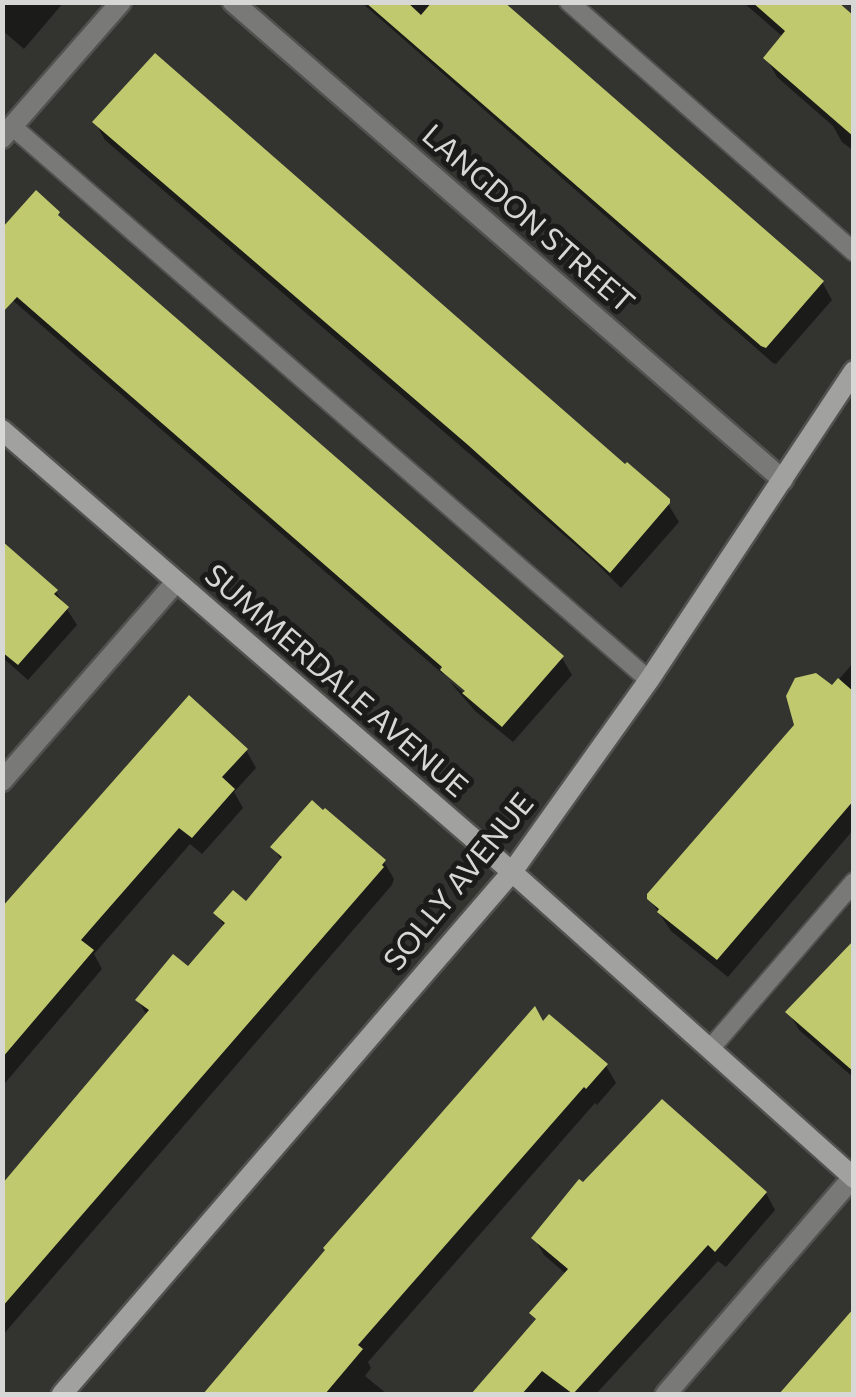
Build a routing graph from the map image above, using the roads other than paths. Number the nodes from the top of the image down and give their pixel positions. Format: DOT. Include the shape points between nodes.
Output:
graph roads {
  1 [pos="121,2"];
  2 [pos="234,2"];
  3 [pos="569,2"];
  4 [pos="8,133"];
  5 [pos="854,252"];
  6 [pos="854,371"];
  7 [pos="2,430"];
  8 [pos="783,480"];
  9 [pos="176,582"];
  10 [pos="649,680"];
  11 [pos="2,781"];
  12 [pos="512,872"];
  13 [pos="854,882"];
  14 [pos="710,1049"];
  15 [pos="853,1178"];
  16 [pos="62,1394"];
  17 [pos="666,1394"];
  1 -- 4 [label="street"];
  2 -- 8 [label="street, LANGDON STREET"];
  3 -- 5 [label="lane"];
  4 -- 10 [label="lane"];
  6 -- 8 [label="street, SOLLY AVENUE"];
  7 -- 9 [label="street, SUMMERDALE AVENUE"];
  8 -- 10 [label="street, SOLLY AVENUE"];
  9 -- 11 [label="street"];
  9 -- 12 [label="street, SUMMERDALE AVENUE"];
  10 -- 12 [label="street, SOLLY AVENUE"];
  12 -- 14 [label="street, SUMMERDALE AVENUE"];
  12 -- 16 [label="street, SOLLY AVENUE"];
  13 -- 14 [label="lane"];
  14 -- 15 [label="street, SUMMERDALE AVENUE"];
  15 -- 17 [label="street"];
}
